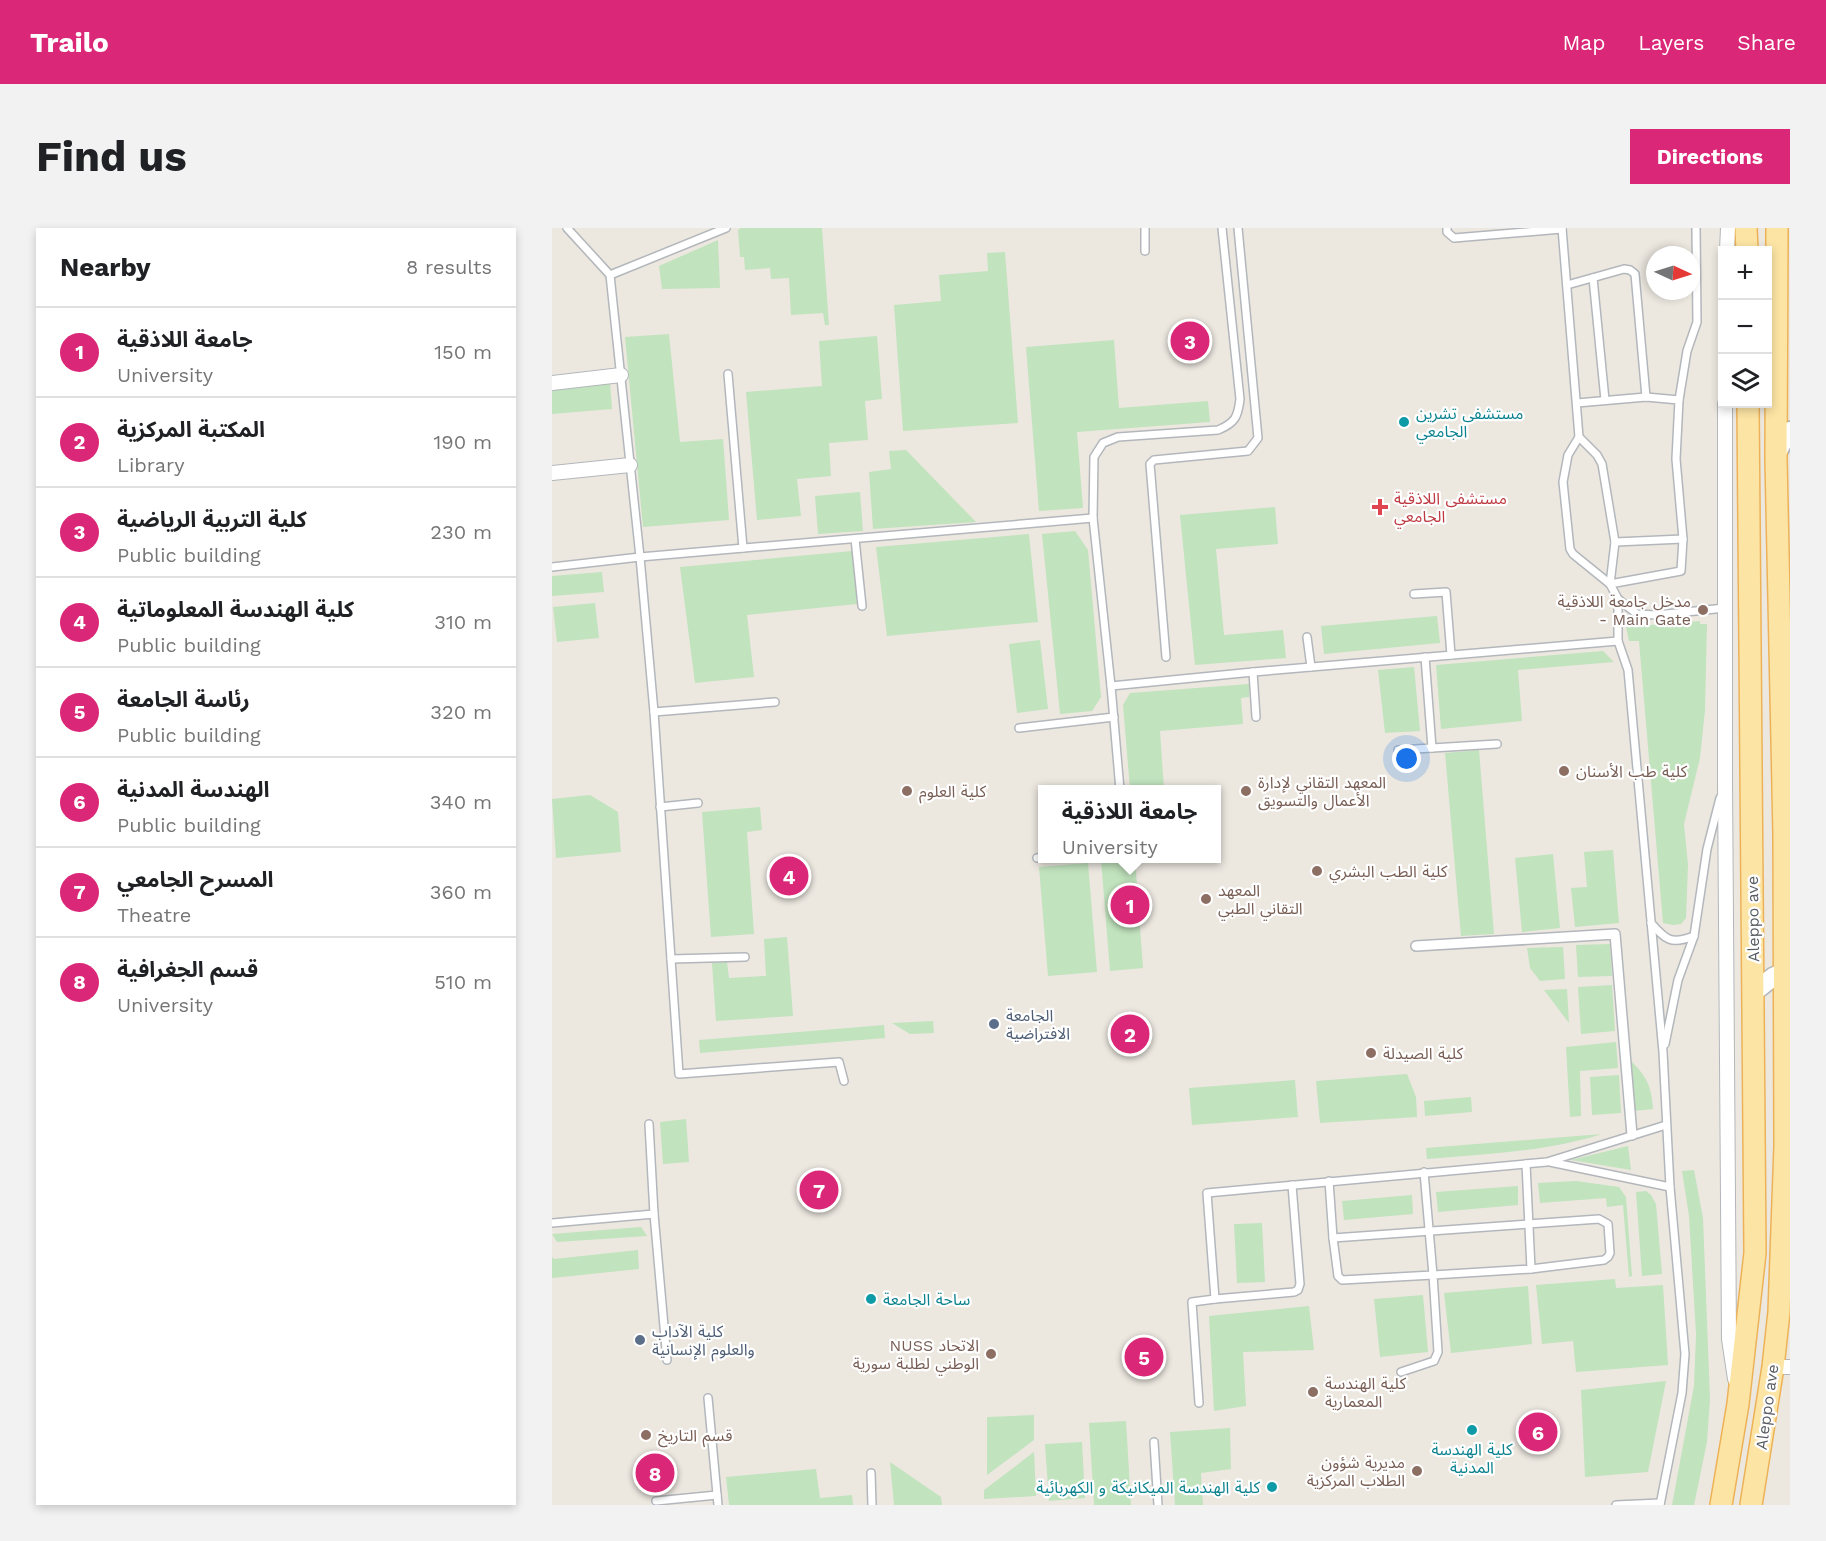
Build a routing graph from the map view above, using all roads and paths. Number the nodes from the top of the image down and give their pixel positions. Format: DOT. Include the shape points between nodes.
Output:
graph roads {
  1 [pos="567,228"];
  2 [pos="726,228"];
  3 [pos="1144,228"];
  4 [pos="1222,228"];
  5 [pos="1238,228"];
  6 [pos="1447,228"];
  7 [pos="1696,228"];
  8 [pos="1728,228"];
  9 [pos="1746,228"];
  10 [pos="1777,228"];
  11 [pos="1562,229"];
  12 [pos="710,232"];
  13 [pos="1727,246"];
  14 [pos="1747,246"];
  15 [pos="1145,251"];
  16 [pos="610,275"];
  17 [pos="1593,278"];
  18 [pos="1777,281"];
  19 [pos="1567,285"];
  20 [pos="1790,305"];
  21 [pos="728,374"];
  22 [pos="621,375"];
  23 [pos="552,383"];
  24 [pos="1646,397"];
  25 [pos="1605,400"];
  26 [pos="1679,400"];
  27 [pos="1577,403"];
  28 [pos="1725,408"];
  29 [pos="1748,408"];
  30 [pos="1790,430"];
  31 [pos="1579,437"];
  32 [pos="1776,459"];
  33 [pos="630,465"];
  34 [pos="552,473"];
  35 [pos="1093,518"];
  36 [pos="855,539"];
  37 [pos="1683,539"];
  38 [pos="1615,542"];
  39 [pos="743,548"];
  40 [pos="640,557"];
  41 [pos="552,567"];
  42 [pos="1610,584"];
  43 [pos="1414,594"];
  44 [pos="1618,599"];
  45 [pos="862,606"];
  46 [pos="1725,608"];
  47 [pos="1307,637"];
  48 [pos="1618,641"];
  49 [pos="1451,655"];
  50 [pos="1166,657"];
  51 [pos="1425,657"];
  52 [pos="1311,667"];
  53 [pos="1252,672"];
  54 [pos="1111,687"];
  55 [pos="775,702"];
  56 [pos="654,712"];
  57 [pos="1114,717"];
  58 [pos="1256,717"];
  59 [pos="1019,728"];
  60 [pos="1497,744"];
  61 [pos="1432,748"];
  62 [pos="1398,750"];
  63 [pos="1725,781"];
  64 [pos="1120,785"];
  65 [pos="698,803"];
  66 [pos="660,807"];
  67 [pos="1784,835"];
  68 [pos="1790,859"];
  69 [pos="1650,923"];
  70 [pos="1694,936"];
  71 [pos="1416,946"];
  72 [pos="744,957"];
  73 [pos="671,959"];
  74 [pos="1787,970"];
  75 [pos="1754,992"];
  76 [pos="1663,1052"];
  77 [pos="844,1081"];
  78 [pos="649,1124"];
  79 [pos="1666,1125"];
  80 [pos="1632,1135"];
  81 [pos="1787,1144"];
  82 [pos="1547,1162"];
  83 [pos="1526,1164"];
  84 [pos="1424,1172"];
  85 [pos="1329,1181"];
  86 [pos="1292,1185"];
  87 [pos="1670,1187"];
  88 [pos="654,1214"];
  89 [pos="552,1223"];
  90 [pos="1530,1223"];
  91 [pos="1429,1230"];
  92 [pos="1333,1238"];
  93 [pos="1531,1269"];
  94 [pos="1433,1275"];
  95 [pos="1215,1299"];
  96 [pos="667,1360"];
  97 [pos="1782,1367"];
  98 [pos="1401,1372"];
  99 [pos="708,1398"];
  100 [pos="1199,1403"];
  101 [pos="1738,1404"];
  102 [pos="1154,1442"];
  103 [pos="871,1473"];
  104 [pos="717,1495"];
  105 [pos="656,1501"];
  106 [pos="1660,1504"];
  107 [pos="718,1505"];
  108 [pos="872,1505"];
  109 [pos="1158,1505"];
  110 [pos="1616,1505"];
  111 [pos="1721,1505"];
  112 [pos="1751,1505"];
  1 -- 16 [label="lane"];
  2 -- 12 [label="lane"];
  3 -- 15 [label="lane"];
  4 -- 35 [label="lane" via="1240,399 1238,415 1218,430 1118,437 1103,443 1094,457"];
  5 -- 50 [label="lane" via="1258,438 1248,451 1154,460 1150,464"];
  6 -- 11 [label="lane" via="1454,238"];
  7 -- 26 [label="lane" via="1697,322 1687,351"];
  8 -- 13 [label="street"];
  9 -- 14 [label="main road"];
  10 -- 18 [label="main road, Aleppo ave"];
  11 -- 19 [label="lane"];
  12 -- 16 [label="lane"];
  16 -- 22 [label="lane"];
  17 -- 19 [label="lane"];
  17 -- 24 [label="lane" via="1624,269 1635,274"];
  17 -- 25 [label="lane"];
  18 -- 20 [label="street"];
  18 -- 32 [label="main road, Aleppo ave"];
  19 -- 27 [label="lane"];
  21 -- 39 [label="lane"];
  22 -- 23 [label="street"];
  22 -- 33 [label="lane"];
  24 -- 25 [label="lane"];
  24 -- 26 [label="lane"];
  25 -- 27 [label="lane"];
  26 -- 37 [label="lane" via="1676,459"];
  27 -- 31 [label="lane"];
  28 -- 46 [label="street"];
  29 -- 75 [label="main road, Aleppo ave"];
  30 -- 32 [label="street"];
  31 -- 38 [label="lane" via="1602,464"];
  31 -- 42 [label="lane" via="1569,455 1563,482 1570,549"];
  32 -- 67 [label="main road, Aleppo ave"];
  33 -- 34 [label="street"];
  33 -- 40 [label="lane"];
  35 -- 36 [label="lane"];
  35 -- 54 [label="lane"];
  36 -- 39 [label="lane"];
  36 -- 45 [label="lane"];
  37 -- 38 [label="lane"];
  37 -- 42 [label="lane" via="1681,571"];
  38 -- 42 [label="lane"];
  39 -- 40 [label="lane"];
  40 -- 41 [label="lane"];
  40 -- 56 [label="lane"];
  42 -- 44 [label="lane"];
  43 -- 49 [label="lane" via="1446,592"];
  44 -- 46 [label="lane" via="1637,614"];
  44 -- 48 [label="lane"];
  46 -- 63 [label="street"];
  47 -- 52 [label="lane"];
  48 -- 49 [label="lane"];
  48 -- 69 [label="lane" via="1628,670"];
  49 -- 51 [label="lane"];
  51 -- 52 [label="lane"];
  51 -- 61 [label="lane"];
  52 -- 53 [label="lane"];
  53 -- 54 [label="lane"];
  53 -- 58 [label="lane"];
  54 -- 57 [label="lane"];
  55 -- 56 [label="lane"];
  56 -- 66 [label="lane"];
  57 -- 59 [label="lane"];
  57 -- 64 [label="lane"];
  60 -- 61 [label="lane"];
  61 -- 62 [label="lane"];
  63 -- 70 [label="lane" via="1707,849"];
  63 -- 101 [label="street" via="1729,1339"];
  65 -- 66 [label="lane"];
  66 -- 73 [label="lane"];
  67 -- 68 [label="main road"];
  67 -- 74 [label="main road, Aleppo ave"];
  69 -- 70 [label="lane" via="1666,939 1680,941"];
  69 -- 76 [label="lane"];
  70 -- 76 [label="lane" via="1678,980"];
  71 -- 80 [label="street" via="1615,934"];
  72 -- 73 [label="lane"];
  73 -- 77 [label="lane" via="679,1074 839,1062"];
  74 -- 75 [label="main road"];
  74 -- 81 [label="main road, Aleppo ave"];
  75 -- 101 [label="main road, Aleppo ave" via="1755,1253"];
  76 -- 79 [label="lane"];
  78 -- 88 [label="lane"];
  79 -- 80 [label="lane"];
  79 -- 87 [label="lane"];
  80 -- 82 [label="lane"];
  81 -- 97 [label="main road, Aleppo ave" via="1779,1312"];
  82 -- 83 [label="lane"];
  82 -- 87 [label="lane"];
  83 -- 84 [label="lane"];
  83 -- 90 [label="lane"];
  84 -- 85 [label="lane"];
  84 -- 91 [label="lane"];
  85 -- 86 [label="lane"];
  85 -- 92 [label="lane"];
  86 -- 95 [label="lane" via="1298,1290"];
  86 -- 95 [label="lane" via="1208,1192"];
  87 -- 106 [label="lane" via="1685,1354 1682,1393"];
  88 -- 89 [label="lane"];
  88 -- 96 [label="lane"];
  90 -- 91 [label="lane"];
  90 -- 93 [label="lane"];
  90 -- 93 [label="lane" via="1605,1221 1610,1253 1604,1260"];
  91 -- 92 [label="lane"];
  91 -- 94 [label="lane"];
  92 -- 94 [label="lane" via="1338,1276 1342,1280"];
  93 -- 94 [label="lane"];
  94 -- 98 [label="lane" via="1437,1358"];
  95 -- 100 [label="lane" via="1192,1302"];
  97 -- 112 [label="main road, Aleppo ave"];
  99 -- 104 [label="lane"];
  101 -- 111 [label="main road, Aleppo ave"];
  102 -- 109 [label="lane"];
  103 -- 108 [label="lane"];
  104 -- 105 [label="lane"];
  104 -- 107 [label="lane"];
  106 -- 110 [label="lane"];
}
